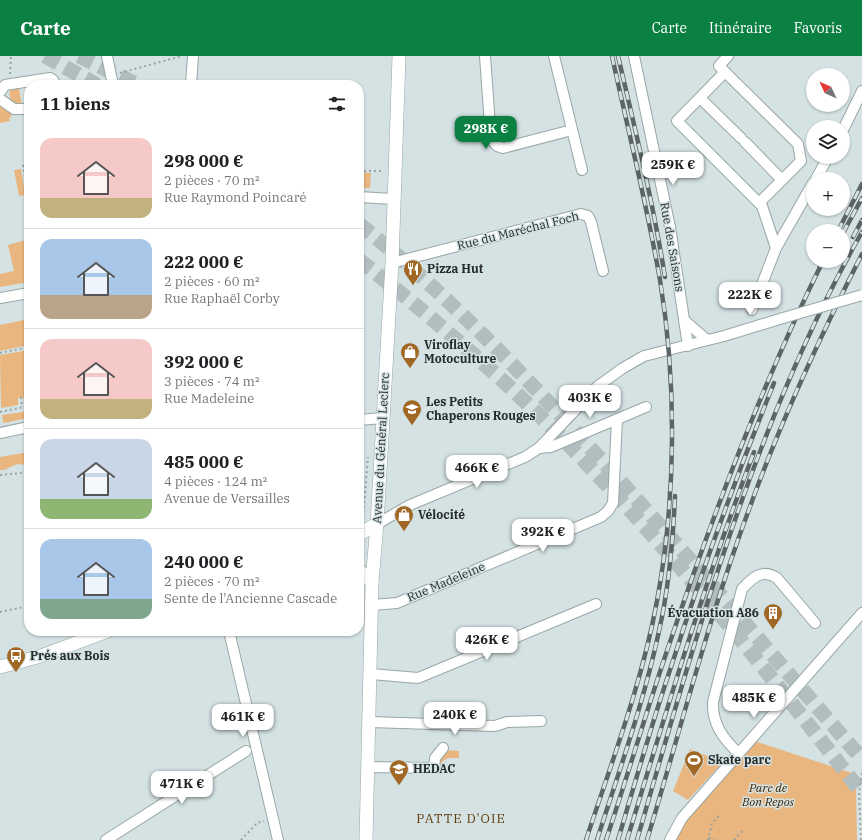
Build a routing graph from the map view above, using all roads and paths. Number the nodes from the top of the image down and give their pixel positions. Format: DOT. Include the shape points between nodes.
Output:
graph roads {
  1 [pos="11,56"];
  2 [pos="107,56"];
  3 [pos="182,56"];
  4 [pos="193,56"];
  5 [pos="399,56"];
  6 [pos="485,56"];
  7 [pos="554,56"];
  8 [pos="634,56"];
  9 [pos="728,56"];
  10 [pos="725,72"];
  11 [pos="40,80"];
  12 [pos="53,80"];
  13 [pos="112,80"];
  14 [pos="192,80"];
  15 [pos="24,83"];
  16 [pos="2,88"];
  17 [pos="862,91"];
  18 [pos="700,98"];
  19 [pos="0,99"];
  20 [pos="24,110"];
  21 [pos="848,120"];
  22 [pos="572,130"];
  23 [pos="23,165"];
  24 [pos="24,170"];
  25 [pos="582,170"];
  26 [pos="364,171"];
  27 [pos="394,171"];
  28 [pos="782,180"];
  29 [pos="806,196"];
  30 [pos="364,197"];
  31 [pos="393,199"];
  32 [pos="759,203"];
  33 [pos="776,248"];
  34 [pos="392,263"];
  35 [pos="603,271"];
  36 [pos="24,294"];
  37 [pos="862,295"];
  38 [pos="0,298"];
  39 [pos="752,310"];
  40 [pos="684,320"];
  41 [pos="707,340"];
  42 [pos="688,346"];
  43 [pos="24,348"];
  44 [pos="0,353"];
  45 [pos="21,398"];
  46 [pos="22,407"];
  47 [pos="646,407"];
  48 [pos="0,412"];
  49 [pos="383,418"];
  50 [pos="618,419"];
  51 [pos="364,420"];
  52 [pos="24,429"];
  53 [pos="0,433"];
  54 [pos="539,448"];
  55 [pos="24,472"];
  56 [pos="0,475"];
  57 [pos="377,524"];
  58 [pos="364,531"];
  59 [pos="364,575"];
  60 [pos="372,582"];
  61 [pos="596,604"];
  62 [pos="372,605"];
  63 [pos="24,607"];
  64 [pos="0,612"];
  65 [pos="862,613"];
  66 [pos="815,623"];
  67 [pos="95,636"];
  68 [pos="230,636"];
  69 [pos="0,666"];
  70 [pos="371,674"];
  71 [pos="541,721"];
  72 [pos="370,722"];
  73 [pos="443,748"];
  74 [pos="246,751"];
  75 [pos="738,753"];
  76 [pos="368,767"];
  77 [pos="862,773"];
  78 [pos="720,815"];
  79 [pos="273,819"];
  80 [pos="743,830"];
  81 [pos="708,839"];
  82 [pos="106,840"];
  83 [pos="241,840"];
  84 [pos="278,840"];
  85 [pos="366,840"];
  86 [pos="670,840"];
  87 [pos="715,840"];
  88 [pos="734,840"];
  89 [pos="861,840"];
  1 -- 16 [label="path" via="9,81"];
  2 -- 13 [label="street"];
  3 -- 13 [label="path"];
  4 -- 14 [label="street"];
  5 -- 27 [label="main road, Avenue du Général Leclerc"];
  6 -- 22 [label="street" via="491,139 497,146 503,148"];
  7 -- 22 [label="street"];
  8 -- 40 [label="street, Rue des Saisons" via="670,227"];
  9 -- 10 [label="street" via="718,66"];
  10 -- 18 [label="street"];
  10 -- 28 [label="street" via="798,144 801,161"];
  11 -- 12 [label="street"];
  15 -- 16 [label="street"];
  17 -- 21 [label="street"];
  18 -- 28 [label="street"];
  18 -- 32 [label="street" via="678,121"];
  19 -- 20 [label="street" via="14,110"];
  22 -- 25 [label="street"];
  23 -- 24 [label="path"];
  26 -- 27 [label="path"];
  27 -- 31 [label="main road, Avenue du Général Leclerc"];
  28 -- 32 [label="street"];
  29 -- 33 [label="street"];
  30 -- 31 [label="street"];
  31 -- 34 [label="main road, Avenue du Général Leclerc"];
  32 -- 33 [label="street"];
  33 -- 39 [label="street"];
  34 -- 35 [label="street, Rue du Maréchal Foch" via="581,214 588,216 591,222"];
  34 -- 49 [label="main road, Avenue du Général Leclerc"];
  36 -- 38 [label="street"];
  37 -- 41 [label="street, bridge"];
  40 -- 41 [label="street"];
  40 -- 42 [label="street, Rue des Saisons"];
  41 -- 42 [label="street"];
  42 -- 54 [label="street" via="650,354 623,368 598,386"];
  43 -- 44 [label="path"];
  45 -- 46 [label="path"];
  46 -- 48 [label="path"];
  47 -- 50 [label="street"];
  49 -- 51 [label="street"];
  49 -- 57 [label="main road, Avenue du Général Leclerc"];
  50 -- 54 [label="street" via="551,447"];
  50 -- 62 [label="street, Rue Madeleine" via="613,503 601,517 397,602"];
  52 -- 53 [label="street"];
  54 -- 57 [label="street" via="525,457 410,505"];
  55 -- 56 [label="path"];
  57 -- 58 [label="main road"];
  57 -- 60 [label="main road, Avenue du Général Leclerc"];
  59 -- 60 [label="main road"];
  60 -- 62 [label="main road, Avenue du Général Leclerc"];
  61 -- 70 [label="street" via="418,678"];
  62 -- 70 [label="main road, Avenue du Général Leclerc"];
  63 -- 64 [label="path"];
  65 -- 75 [label="street"];
  66 -- 75 [label="street" via="777,578 770,574 764,573 752,578 742,589 713,702 715,724 726,742"];
  67 -- 69 [label="main road" via="41,656"];
  68 -- 79 [label="street"];
  70 -- 72 [label="main road, Avenue du Général Leclerc"];
  71 -- 72 [label="street" via="507,722 495,726"];
  72 -- 76 [label="main road, Avenue du Général Leclerc"];
  73 -- 76 [label="street" via="435,758 434,768"];
  74 -- 82 [label="street"];
  75 -- 86 [label="street" via="682,818"];
  76 -- 85 [label="main road, Avenue du Général Leclerc"];
  77 -- 89 [label="path" via="859,793"];
  78 -- 81 [label="path" via="712,823"];
  79 -- 83 [label="path" via="257,823"];
  79 -- 84 [label="street"];
  80 -- 88 [label="path"];
  81 -- 87 [label="path"];
}
